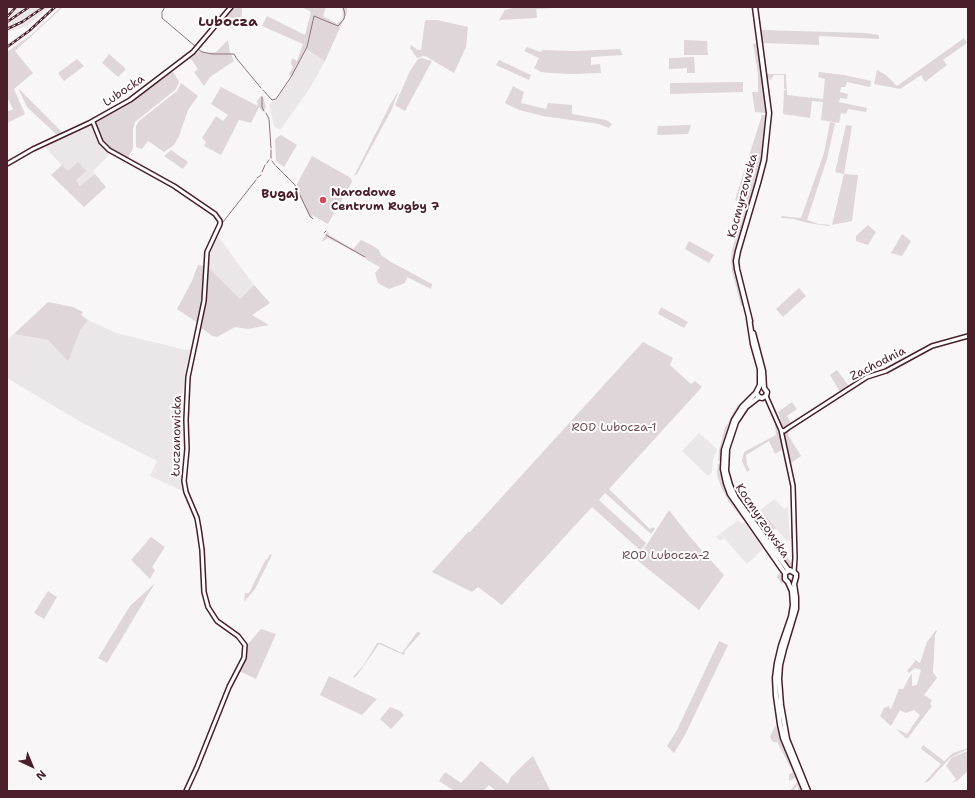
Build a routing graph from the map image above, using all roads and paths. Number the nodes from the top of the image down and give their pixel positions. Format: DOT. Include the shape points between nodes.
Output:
graph roads {
  1 [pos="231,7"];
  2 [pos="755,7"];
  3 [pos="93,122"];
  4 [pos="7,164"];
  5 [pos="749,318"];
  6 [pos="968,336"];
  7 [pos="759,388"];
  8 [pos="764,388"];
  9 [pos="761,396"];
  10 [pos="781,430"];
  11 [pos="790,571"];
  12 [pos="794,581"];
  13 [pos="788,582"];
  14 [pos="186,791"];
  15 [pos="805,791"];
  16 [pos="808,791"];
  1 -- 3 [label="street, Lubocka" via="191,54 131,99"];
  2 -- 5 [label="main road, Kocmyrzowska" via="769,113 764,160 736,261"];
  3 -- 4 [label="street, Lubocka" via="33,149"];
  3 -- 14 [label="street, Łuczanowicka" via="101,142 109,150 174,186 215,214 220,221 207,252 204,301 188,377 184,481 197,518 204,592 208,607 217,621 238,636 245,645 244,658 229,687"];
  5 -- 7 [label="main road, Kocmyrzowska" via="760,369"];
  5 -- 8 [label="main road, Kocmyrzowska" via="763,371"];
  6 -- 10 [label="street, Zachodnia" via="932,346 886,371 868,377 786,430"];
  7 -- 8 [label="main road"];
  7 -- 9 [label="main road, Kocmyrzowska" via="757,390"];
  8 -- 9 [label="main road, Kocmyrzowska" via="767,392"];
  9 -- 10 [label="street" via="771,407"];
  9 -- 11 [label="main road, Kocmyrzowska" via="746,407 736,422 727,449 726,471 736,498"];
  10 -- 11 [label="street" via="794,490 795,563"];
  11 -- 12 [label="main road" via="796,577"];
  11 -- 13 [label="main road, Kocmyrzowska" via="785,579"];
  12 -- 13 [label="main road"];
  12 -- 16 [label="main road" via="796,608 781,659 779,689 786,734"];
  13 -- 15 [label="main road" via="793,605 777,663 776,696 783,738"];
}
